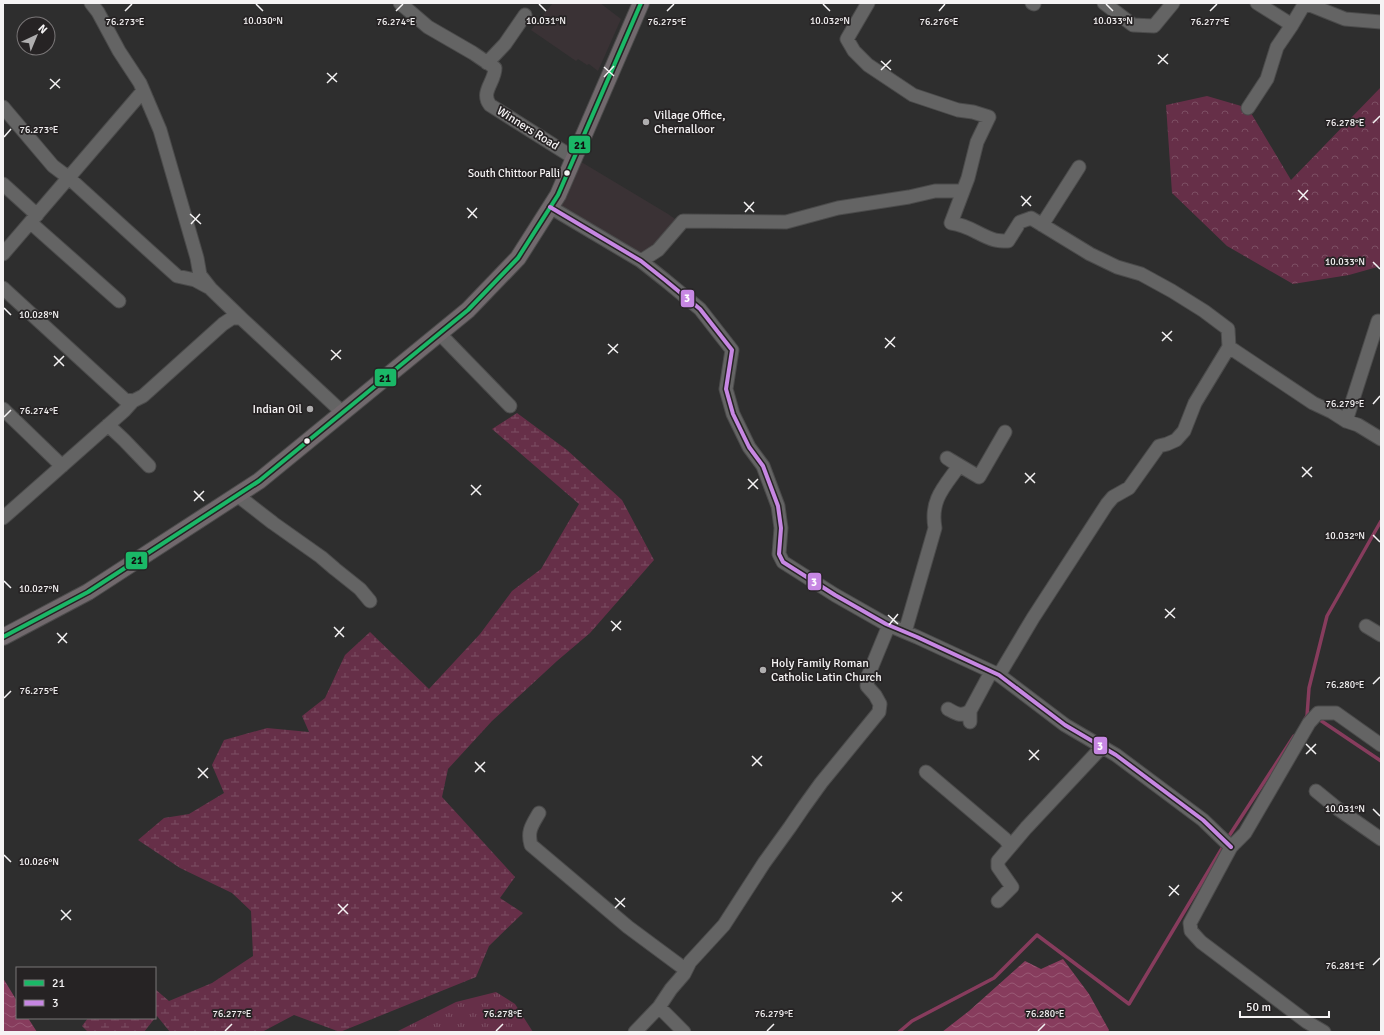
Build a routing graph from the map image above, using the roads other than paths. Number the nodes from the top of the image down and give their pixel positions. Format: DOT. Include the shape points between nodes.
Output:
graph roads {
  1 [pos="91,3"];
  2 [pos="400,3"];
  3 [pos="641,3"];
  4 [pos="868,3"];
  5 [pos="1104,3"];
  6 [pos="1173,3"];
  7 [pos="1257,3"];
  8 [pos="525,15"];
  9 [pos="1381,22"];
  10 [pos="1292,25"];
  11 [pos="487,63"];
  12 [pos="143,91"];
  13 [pos="3,107"];
  14 [pos="1248,108"];
  15 [pos="574,158"];
  16 [pos="1079,167"];
  17 [pos="69,178"];
  18 [pos="3,184"];
  19 [pos="963,192"];
  20 [pos="550,208"];
  21 [pos="34,219"];
  22 [pos="1042,225"];
  23 [pos="3,254"];
  24 [pos="641,261"];
  25 [pos="3,288"];
  26 [pos="211,289"];
  27 [pos="119,301"];
  28 [pos="240,318"];
  29 [pos="1378,321"];
  30 [pos="440,334"];
  31 [pos="1229,346"];
  32 [pos="133,401"];
  33 [pos="510,406"];
  34 [pos="3,409"];
  35 [pos="343,413"];
  36 [pos="1346,421"];
  37 [pos="108,425"];
  38 [pos="1005,432"];
  39 [pos="1381,439"];
  40 [pos="62,466"];
  41 [pos="149,466"];
  42 [pos="237,495"];
  43 [pos="3,518"];
  44 [pos="370,601"];
  45 [pos="889,625"];
  46 [pos="1366,626"];
  47 [pos="905,632"];
  48 [pos="1381,635"];
  49 [pos="3,637"];
  50 [pos="995,674"];
  51 [pos="948,709"];
  52 [pos="1381,745"];
  53 [pos="1102,747"];
  54 [pos="926,772"];
  55 [pos="1316,791"];
  56 [pos="539,813"];
  57 [pos="1381,839"];
  58 [pos="1010,846"];
  59 [pos="1231,847"];
  60 [pos="998,901"];
  61 [pos="686,970"];
  62 [pos="659,1008"];
  63 [pos="635,1032"];
  64 [pos="684,1032"];
  65 [pos="1324,1032"];
  1 -- 12 [label="street"];
  2 -- 11 [label="street" via="428,27"];
  3 -- 15 [label="main road"];
  4 -- 19 [label="street" via="847,39 854,51 868,65 913,95 989,117 978,142"];
  5 -- 6 [label="street" via="1133,25 1154,26"];
  7 -- 10 [label="street"];
  8 -- 11 [label="street" via="505,44"];
  9 -- 10 [label="street" via="1345,19 1305,3"];
  10 -- 14 [label="street" via="1277,48 1267,79"];
  11 -- 15 [label="street, Winners Road" via="495,68 495,74 486,92 490,105"];
  12 -- 17 [label="street"];
  12 -- 26 [label="street" via="160,130 200,275"];
  13 -- 17 [label="street" via="52,166"];
  15 -- 20 [label="main road"];
  16 -- 22 [label="street"];
  17 -- 21 [label="street"];
  17 -- 26 [label="street" via="177,276 195,280"];
  18 -- 21 [label="street"];
  19 -- 22 [label="street" via="951,223 995,240 1008,241 1020,222 1031,218"];
  19 -- 24 [label="street" via="935,191 838,208 786,222 683,221 658,250"];
  20 -- 24 [label="street"];
  20 -- 30 [label="main road" via="518,258 468,310"];
  21 -- 23 [label="street"];
  21 -- 27 [label="street"];
  22 -- 31 [label="street" via="1090,254 1117,267 1141,274 1204,311 1228,329"];
  24 -- 45 [label="street" via="700,309 732,350 726,389 733,414 749,447 762,466 778,506 782,528 779,554 783,562"];
  25 -- 32 [label="street" via="124,399"];
  26 -- 28 [label="street"];
  28 -- 32 [label="street" via="232,318 223,324 144,396"];
  28 -- 35 [label="street"];
  29 -- 36 [label="street"];
  30 -- 33 [label="street"];
  30 -- 35 [label="main road"];
  31 -- 36 [label="street" via="1313,403"];
  31 -- 50 [label="street" via="1195,403 1184,431 1176,440 1159,446 1129,488 1113,497 1107,504"];
  32 -- 37 [label="street"];
  34 -- 40 [label="street"];
  35 -- 42 [label="main road" via="259,481"];
  36 -- 39 [label="street"];
  37 -- 40 [label="street"];
  37 -- 41 [label="street"];
  38 -- 47 [label="street" via="979,477 947,458 959,466 937,497 933,518 935,528"];
  40 -- 43 [label="street"];
  42 -- 44 [label="street" via="321,556 360,588"];
  42 -- 49 [label="main road" via="88,592"];
  45 -- 47 [label="street"];
  45 -- 61 [label="street" via="866,686 880,704 879,712 821,783 724,925 690,962"];
  46 -- 48 [label="street"];
  47 -- 50 [label="street"];
  50 -- 51 [label="street" via="970,717"];
  50 -- 53 [label="street"];
  52 -- 59 [label="street" via="1336,713 1318,713 1309,723 1244,832"];
  53 -- 58 [label="street"];
  53 -- 59 [label="street" via="1203,820"];
  54 -- 58 [label="street"];
  55 -- 57 [label="street"];
  56 -- 61 [label="street" via="528,836 531,845 628,927"];
  58 -- 60 [label="street" via="998,861 998,867 1012,887"];
  59 -- 65 [label="street" via="1190,923 1191,931 1201,942 1248,978"];
  61 -- 62 [label="street"];
  62 -- 63 [label="street"];
  62 -- 64 [label="street"];
}
